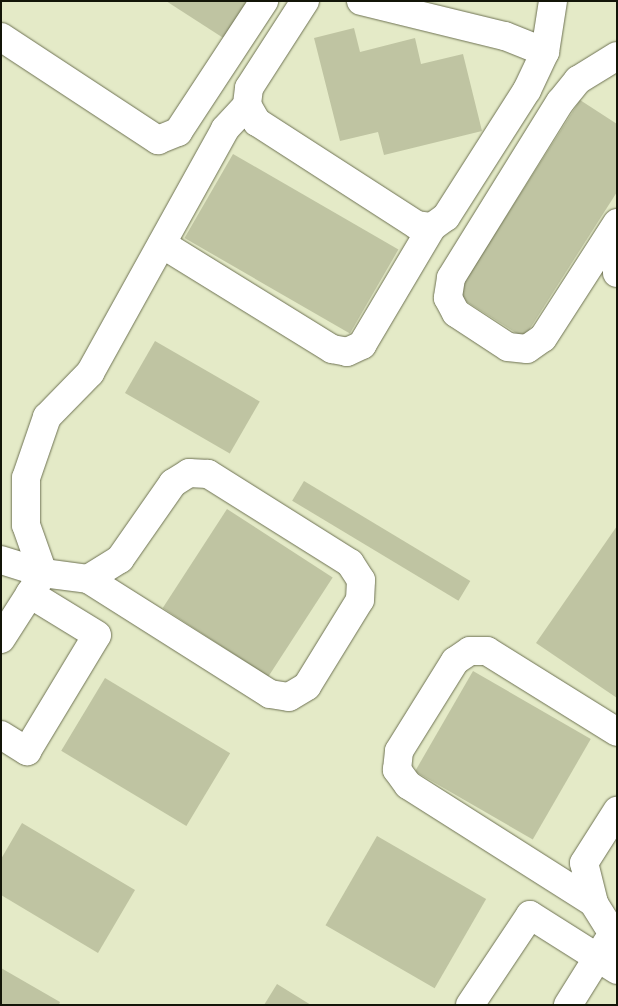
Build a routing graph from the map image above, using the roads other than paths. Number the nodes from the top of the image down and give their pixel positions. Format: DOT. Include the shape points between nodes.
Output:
graph roads {
  1 [pos="264,1"];
  2 [pos="306,1"];
  3 [pos="361,1"];
  4 [pos="553,1"];
  5 [pos="1,37"];
  6 [pos="545,52"];
  7 [pos="617,56"];
  8 [pos="248,97"];
  9 [pos="439,222"];
  10 [pos="617,223"];
  11 [pos="162,244"];
  12 [pos="617,260"];
  13 [pos="617,273"];
  14 [pos="1,560"];
  15 [pos="88,578"];
  16 [pos="36,583"];
  17 [pos="1,639"];
  18 [pos="617,732"];
  19 [pos="1,735"];
  20 [pos="617,810"];
  21 [pos="594,903"];
  22 [pos="615,934"];
  23 [pos="607,964"];
  24 [pos="470,1005"];
  25 [pos="568,1005"];
  1 -- 5 [label="street" via="178,132 158,140"];
  2 -- 8 [label="street"];
  3 -- 6 [label="street" via="505,36"];
  4 -- 6 [label="street"];
  6 -- 9 [label="street" via="527,90"];
  7 -- 10 [label="street" via="578,80 560,102 450,278 448,298 456,313 508,347 527,349 543,338"];
  8 -- 9 [label="street" via="256,122 416,225"];
  8 -- 11 [label="street" via="225,130"];
  9 -- 11 [label="street" via="362,345 347,352 332,349"];
  11 -- 16 [label="street" via="90,373 47,417 26,478 26,525"];
  12 -- 13 [label="street"];
  14 -- 16 [label="street"];
  15 -- 15 [label="street" via="270,694 289,697 308,686 360,600 361,580 350,563 208,474 189,473 173,484 120,559"];
  15 -- 16 [label="street"];
  16 -- 17 [label="street"];
  16 -- 19 [label="street" via="97,635 28,752"];
  18 -- 21 [label="street" via="487,651 470,651 455,661 399,751 397,770 408,785"];
  20 -- 21 [label="street" via="584,864"];
  21 -- 22 [label="street"];
  22 -- 23 [label="street"];
  23 -- 24 [label="street" via="530,915"];
  23 -- 25 [label="street"];
}
